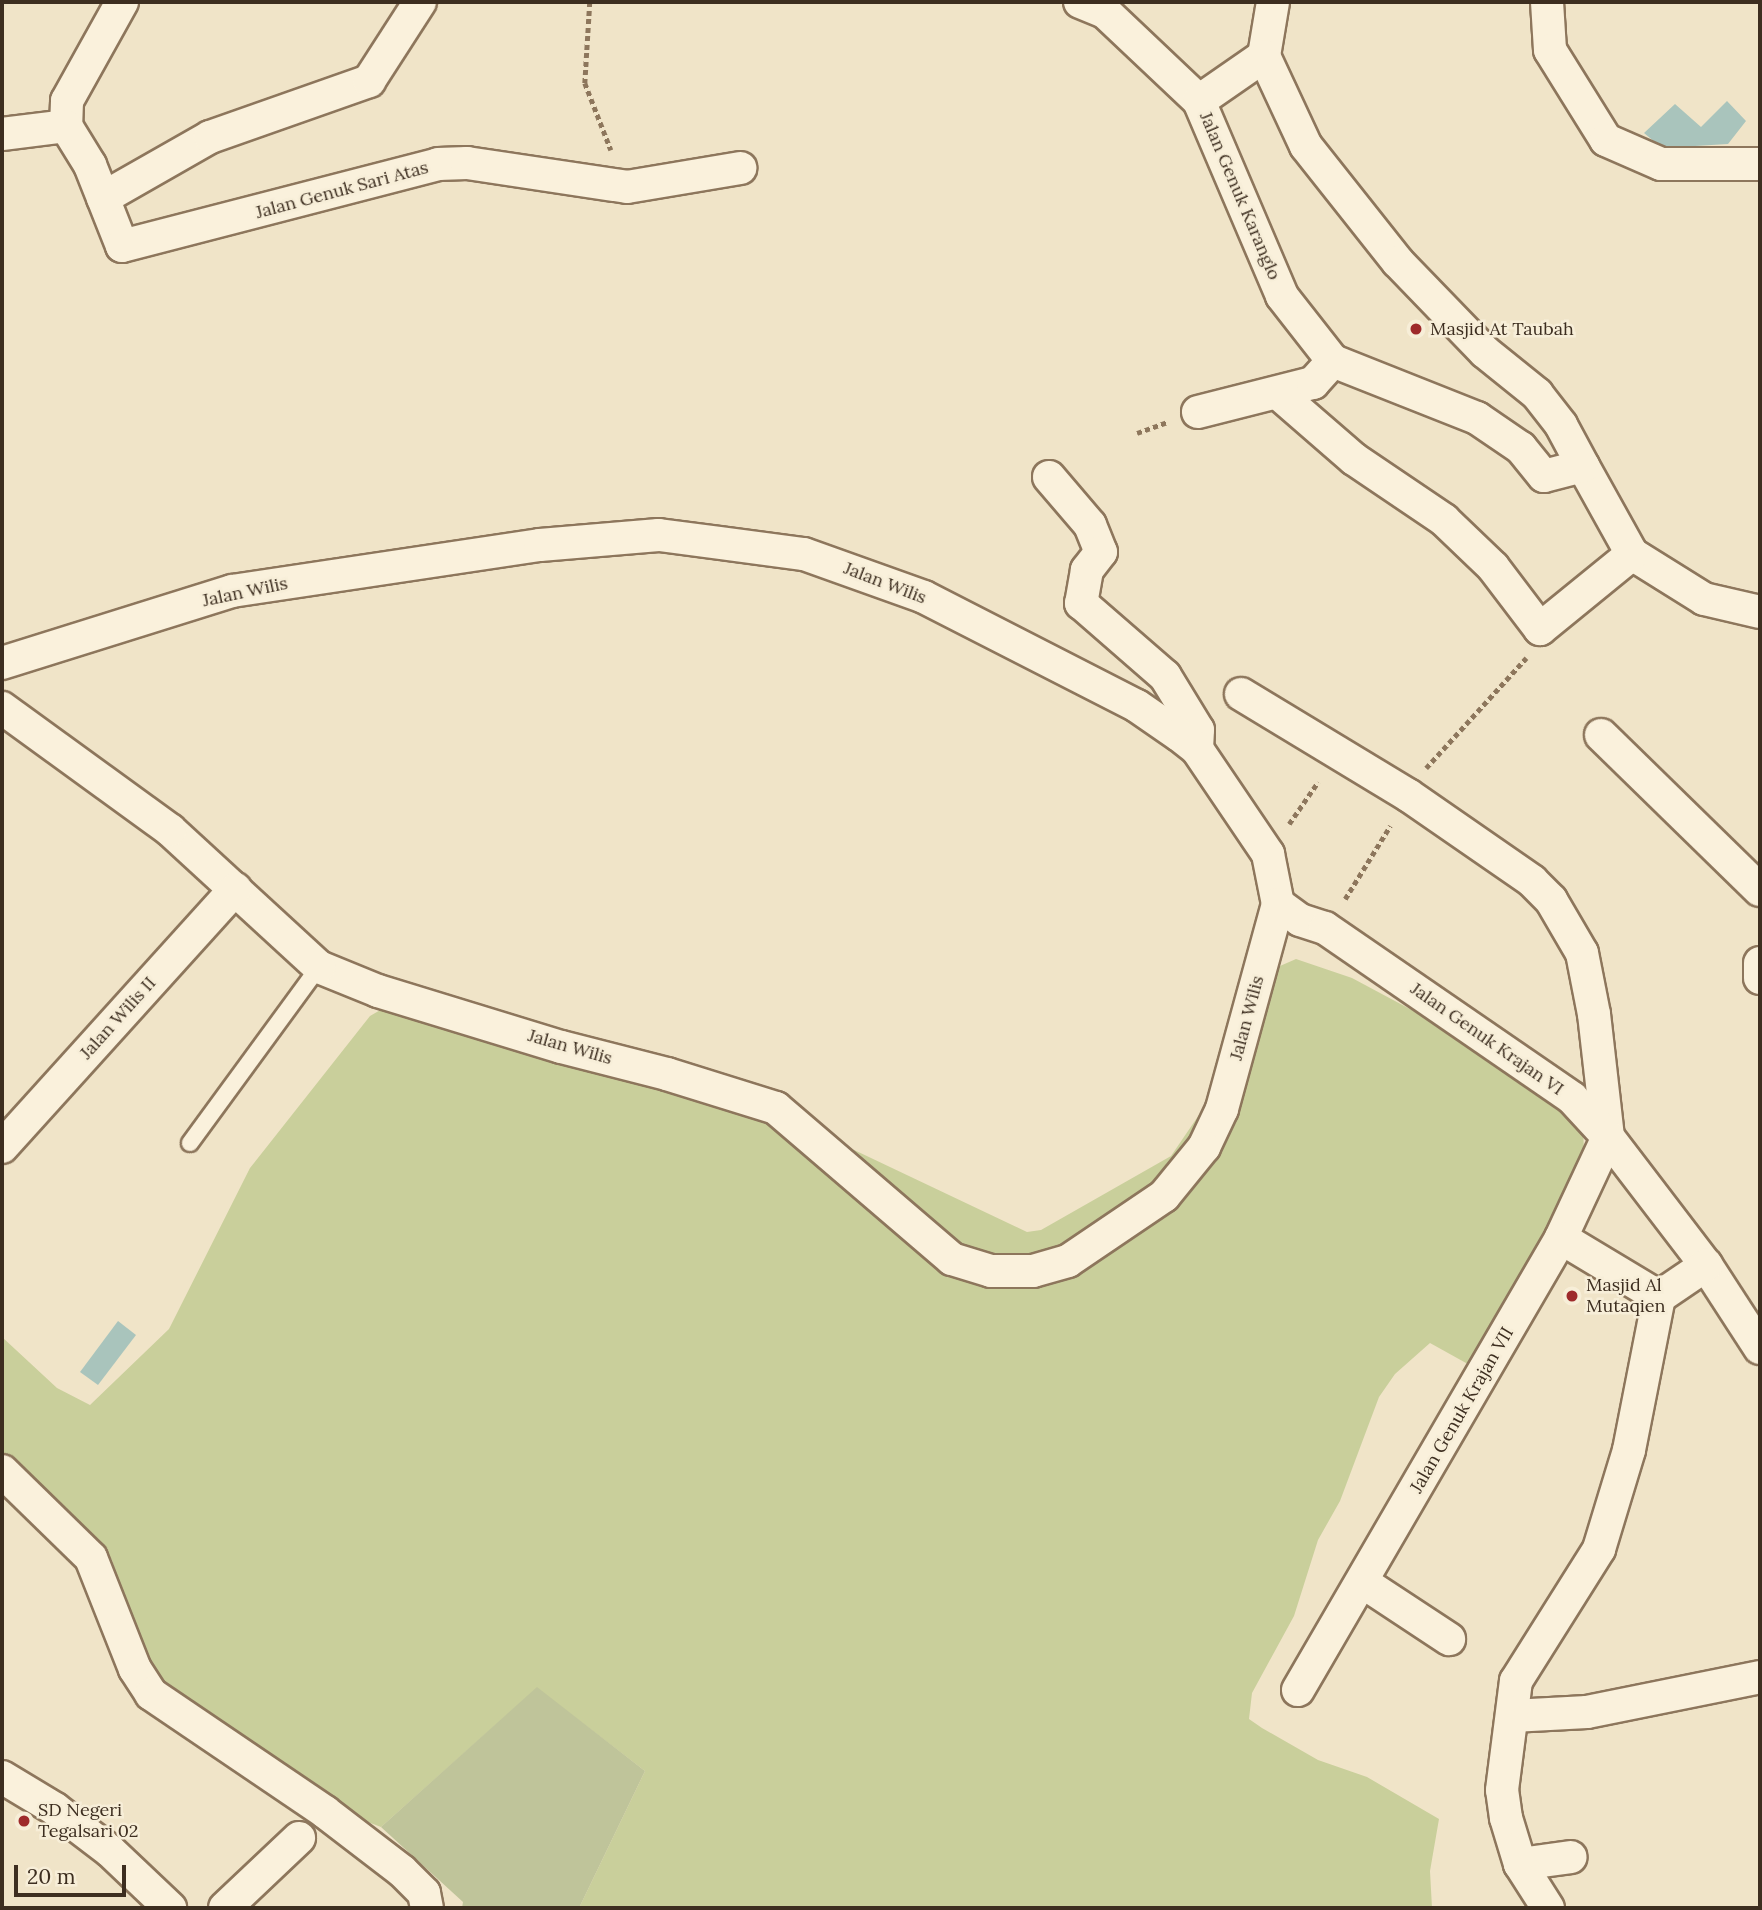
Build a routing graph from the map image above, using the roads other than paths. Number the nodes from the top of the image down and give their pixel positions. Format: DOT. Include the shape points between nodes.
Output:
graph roads {
  1 [pos="122,2"];
  2 [pos="420,2"];
  3 [pos="1080,2"];
  4 [pos="1273,2"];
  5 [pos="1547,2"];
  6 [pos="1264,56"];
  7 [pos="1199,101"];
  8 [pos="66,126"];
  9 [pos="2,134"];
  10 [pos="1760,164"];
  11 [pos="740,168"];
  12 [pos="103,198"];
  13 [pos="1333,360"];
  14 [pos="1279,394"];
  15 [pos="1198,412"];
  16 [pos="1568,471"];
  17 [pos="1049,477"];
  18 [pos="1632,554"];
  19 [pos="1760,612"];
  20 [pos="2,663"];
  21 [pos="1241,694"];
  22 [pos="2,709"];
  23 [pos="1601,735"];
  24 [pos="1197,749"];
  25 [pos="235,889"];
  26 [pos="1760,890"];
  27 [pos="1278,904"];
  28 [pos="1760,963"];
  29 [pos="318,967"];
  30 [pos="1760,978"];
  31 [pos="1608,1137"];
  32 [pos="190,1143"];
  33 [pos="2,1147"];
  34 [pos="1561,1238"];
  35 [pos="1706,1265"];
  36 [pos="1659,1297"];
  37 [pos="1760,1348"];
  38 [pos="2,1471"];
  39 [pos="1364,1583"];
  40 [pos="1449,1639"];
  41 [pos="1760,1677"];
  42 [pos="1298,1690"];
  43 [pos="1511,1716"];
  44 [pos="2,1777"];
  45 [pos="299,1838"];
  46 [pos="1571,1857"];
  47 [pos="1520,1864"];
  48 [pos="170,1908"];
  49 [pos="225,1908"];
  50 [pos="427,1908"];
  51 [pos="1548,1908"];
  1 -- 8 [label="street" via="67,101"];
  2 -- 12 [label="street" via="369,80 210,137"];
  3 -- 7 [label="street" via="1105,12"];
  4 -- 6 [label="street"];
  5 -- 10 [label="street" via="1550,50 1605,140 1661,163"];
  6 -- 7 [label="street, Jalan Genuk Karanglo"];
  6 -- 16 [label="street, Jalan Genuk Karanglo" via="1306,146 1367,227 1485,352 1537,394 1561,425"];
  7 -- 13 [label="street, Jalan Genuk Karanglo" via="1282,296"];
  8 -- 9 [label="street"];
  8 -- 12 [label="street, Jalan Genuk Sari Atas"];
  11 -- 12 [label="street, Jalan Genuk Sari Atas" via="627,187 467,163 438,164 125,246"];
  13 -- 14 [label="street" via="1313,383"];
  13 -- 16 [label="street, Jalan Genuk Karanglo" via="1477,418"];
  14 -- 15 [label="street"];
  14 -- 18 [label="street" via="1354,459 1444,520 1493,567 1540,629"];
  16 -- 18 [label="street, Jalan Genuk Karanglo"];
  17 -- 24 [label="street" via="1090,526 1101,552 1087,570 1081,603 1165,676 1199,730"];
  18 -- 19 [label="street, Jalan Genuk Karanglo" via="1704,599"];
  20 -- 24 [label="street, Jalan Wilis" via="232,591 540,545 659,535 804,554 924,597 1138,706"];
  21 -- 31 [label="street" via="1408,794 1532,881 1562,916 1585,965"];
  22 -- 25 [label="street, Jalan Wilis" via="170,830"];
  23 -- 26 [label="street"];
  24 -- 27 [label="street, Jalan Wilis" via="1268,854"];
  25 -- 29 [label="street, Jalan Wilis"];
  25 -- 33 [label="street, Jalan Wilis II"];
  27 -- 29 [label="street, Jalan Wilis" via="1222,1109 1204,1147 1164,1196 1068,1261 1033,1271 990,1271 952,1259 861,1177 767,1104 561,1047"];
  27 -- 31 [label="street, Jalan Genuk Krajan VI" via="1300,920 1325,928 1546,1077"];
  28 -- 30 [label="street"];
  29 -- 32 [label="lane"];
  31 -- 34 [label="street, Jalan Genuk Krajan VII"];
  31 -- 35 [label="street, Jalan Genuk Krajan VI"];
  34 -- 36 [label="street"];
  34 -- 39 [label="street, Jalan Genuk Krajan VII"];
  35 -- 36 [label="street"];
  35 -- 37 [label="street, Jalan Genuk Krajan VI"];
  36 -- 43 [label="street" via="1629,1450 1599,1549 1516,1681"];
  38 -- 50 [label="street" via="91,1558 135,1669 151,1694 325,1812 402,1871 424,1893"];
  39 -- 40 [label="street"];
  39 -- 42 [label="street, Jalan Genuk Krajan VII"];
  41 -- 43 [label="street" via="1587,1712"];
  43 -- 47 [label="street" via="1502,1790"];
  44 -- 48 [label="street" via="55,1809 110,1851"];
  45 -- 49 [label="street"];
  46 -- 47 [label="street"];
  47 -- 51 [label="street"];
}
